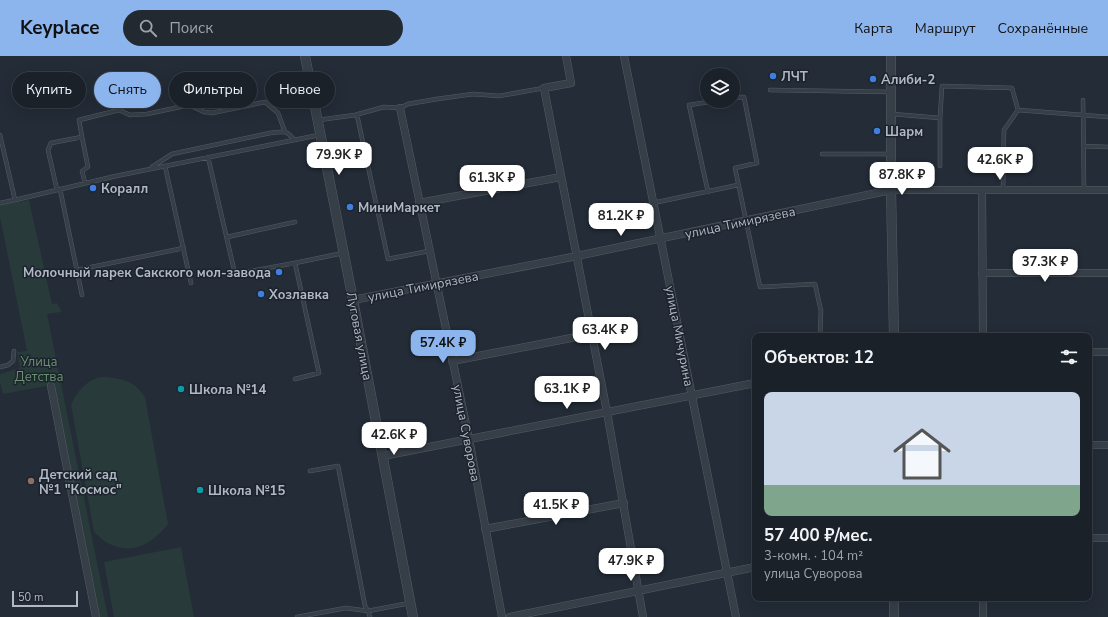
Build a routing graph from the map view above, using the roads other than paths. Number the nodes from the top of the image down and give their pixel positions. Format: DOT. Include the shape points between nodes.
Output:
graph roads {
  1 [pos="305,56"];
  2 [pos="566,56"];
  3 [pos="624,56"];
  4 [pos="891,56"];
  5 [pos="544,88"];
  6 [pos="770,90"];
  7 [pos="891,92"];
  8 [pos="740,97"];
  9 [pos="1083,100"];
  10 [pos="700,103"];
  11 [pos="400,108"];
  12 [pos="1018,110"];
  13 [pos="891,114"];
  14 [pos="357,115"];
  15 [pos="1083,115"];
  16 [pos="1108,117"];
  17 [pos="940,118"];
  18 [pos="318,120"];
  19 [pos="285,132"];
  20 [pos="320,134"];
  21 [pos="0,135"];
  22 [pos="82,137"];
  23 [pos="294,140"];
  24 [pos="1083,146"];
  25 [pos="1108,146"];
  26 [pos="822,154"];
  27 [pos="891,154"];
  28 [pos="208,157"];
  29 [pos="165,166"];
  30 [pos="940,166"];
  31 [pos="150,169"];
  32 [pos="561,177"];
  33 [pos="85,183"];
  34 [pos="738,185"];
  35 [pos="59,189"];
  36 [pos="891,190"];
  37 [pos="982,190"];
  38 [pos="1003,190"];
  39 [pos="1084,190"];
  40 [pos="1108,190"];
  41 [pos="708,192"];
  42 [pos="15,200"];
  43 [pos="0,203"];
  44 [pos="419,203"];
  45 [pos="654,203"];
  46 [pos="746,220"];
  47 [pos="295,222"];
  48 [pos="226,237"];
  49 [pos="661,238"];
  50 [pos="184,248"];
  51 [pos="430,251"];
  52 [pos="344,253"];
  53 [pos="577,256"];
  54 [pos="295,263"];
  55 [pos="77,270"];
  56 [pos="982,273"];
  57 [pos="1108,273"];
  58 [pos="191,283"];
  59 [pos="436,284"];
  60 [pos="82,295"];
  61 [pos="353,300"];
  62 [pos="820,333"];
  63 [pos="894,333"];
  64 [pos="983,333"];
  65 [pos="592,334"];
  66 [pos="14,350"];
  67 [pos="1092,352"];
  68 [pos="1108,352"];
  69 [pos="452,361"];
  70 [pos="0,367"];
  71 [pos="295,378"];
  72 [pos="752,384"];
  73 [pos="51,386"];
  74 [pos="692,396"];
  75 [pos="607,412"];
  76 [pos="469,439"];
  77 [pos="1092,445"];
  78 [pos="1108,445"];
  79 [pos="383,456"];
  80 [pos="310,471"];
  81 [pos="624,504"];
  82 [pos="485,530"];
  83 [pos="1092,538"];
  84 [pos="1108,538"];
  85 [pos="752,568"];
  86 [pos="727,573"];
  87 [pos="639,590"];
  88 [pos="894,601"];
  89 [pos="984,601"];
  90 [pos="411,603"];
  91 [pos="368,611"];
  92 [pos="96,617"];
  93 [pos="297,617"];
  94 [pos="370,617"];
  95 [pos="413,617"];
  96 [pos="502,617"];
  97 [pos="510,617"];
  98 [pos="644,617"];
  99 [pos="736,617"];
  100 [pos="894,617"];
  101 [pos="983,617"];
  1 -- 18 [label="street, Луговая улица"];
  2 -- 5 [label="street" via="571,83"];
  3 -- 45 [label="street, улица Мичурина"];
  4 -- 7 [label="street"];
  5 -- 11 [label="lane" via="499,96 473,94 437,99"];
  5 -- 32 [label="street"];
  6 -- 7 [label="lane"];
  7 -- 13 [label="street"];
  8 -- 34 [label="lane" via="744,96 757,163 735,168"];
  9 -- 15 [label="lane"];
  10 -- 41 [label="lane" via="689,105"];
  11 -- 14 [label="lane" via="384,107"];
  11 -- 44 [label="street, улица Суворова"];
  12 -- 15 [label="lane"];
  12 -- 17 [label="lane" via="1012,88 942,86"];
  12 -- 38 [label="lane" via="1004,130"];
  13 -- 17 [label="lane"];
  13 -- 27 [label="street"];
  14 -- 18 [label="lane"];
  14 -- 51 [label="lane" via="388,259"];
  15 -- 16 [label="lane"];
  15 -- 24 [label="lane"];
  17 -- 30 [label="lane"];
  18 -- 20 [label="street, Луговая улица"];
  19 -- 22 [label="lane" via="278,113 265,102 212,113 189,105 147,114 130,115 119,110 79,120"];
  19 -- 23 [label="lane"];
  19 -- 31 [label="lane" via="172,154"];
  20 -- 23 [label="lane"];
  20 -- 52 [label="street, Луговая улица"];
  21 -- 42 [label="lane"];
  22 -- 33 [label="lane" via="88,167 82,171"];
  22 -- 35 [label="lane" via="51,143 48,150"];
  23 -- 28 [label="lane"];
  24 -- 25 [label="lane"];
  24 -- 39 [label="lane"];
  26 -- 27 [label="lane"];
  27 -- 36 [label="street"];
  28 -- 29 [label="lane"];
  28 -- 48 [label="lane"];
  29 -- 31 [label="lane"];
  29 -- 50 [label="lane"];
  31 -- 33 [label="lane"];
  32 -- 44 [label="street"];
  32 -- 53 [label="street"];
  33 -- 35 [label="lane"];
  34 -- 41 [label="lane"];
  34 -- 46 [label="lane"];
  35 -- 42 [label="lane"];
  35 -- 55 [label="lane"];
  36 -- 37 [label="street, улица Тимирязева"];
  36 -- 46 [label="street, улица Тимирязева"];
  36 -- 63 [label="street"];
  37 -- 38 [label="street, улица Тимирязева"];
  37 -- 56 [label="street"];
  38 -- 39 [label="street, улица Тимирязева"];
  39 -- 40 [label="street, улица Тимирязева"];
  41 -- 45 [label="lane"];
  42 -- 43 [label="lane"];
  44 -- 51 [label="street, улица Суворова"];
  45 -- 49 [label="street, улица Мичурина"];
  46 -- 49 [label="street, улица Тимирязева"];
  46 -- 62 [label="lane" via="760,287 815,284 821,312"];
  47 -- 48 [label="lane"];
  48 -- 54 [label="lane" via="235,274"];
  49 -- 53 [label="street, улица Тимирязева"];
  49 -- 74 [label="street, улица Мичурина"];
  50 -- 55 [label="lane"];
  50 -- 58 [label="lane"];
  51 -- 59 [label="street, улица Суворова"];
  52 -- 54 [label="lane"];
  52 -- 61 [label="street, Луговая улица"];
  53 -- 59 [label="street, улица Тимирязева"];
  53 -- 65 [label="street"];
  54 -- 71 [label="lane" via="319,374"];
  55 -- 60 [label="lane"];
  56 -- 57 [label="street"];
  56 -- 64 [label="street"];
  59 -- 61 [label="street, улица Тимирязева"];
  59 -- 69 [label="street, улица Суворова"];
  61 -- 79 [label="street, Луговая улица"];
  65 -- 69 [label="street"];
  65 -- 75 [label="street"];
  66 -- 70 [label="lane" via="13,361"];
  67 -- 68 [label="street"];
  69 -- 76 [label="street, улица Суворова"];
  72 -- 74 [label="street"];
  73 -- 92 [label="street"];
  74 -- 75 [label="street"];
  74 -- 86 [label="street, улица Мичурина"];
  75 -- 76 [label="street"];
  75 -- 81 [label="street"];
  76 -- 79 [label="street"];
  76 -- 82 [label="street, улица Суворова"];
  77 -- 78 [label="street"];
  79 -- 90 [label="street, Луговая улица"];
  80 -- 91 [label="lane" via="338,466"];
  81 -- 82 [label="street"];
  81 -- 87 [label="street"];
  82 -- 96 [label="street, улица Суворова"];
  83 -- 84 [label="street"];
  85 -- 86 [label="street"];
  86 -- 87 [label="street"];
  86 -- 99 [label="street, улица Мичурина"];
  87 -- 97 [label="street"];
  87 -- 98 [label="street"];
  88 -- 100 [label="street"];
  89 -- 101 [label="street"];
  90 -- 91 [label="lane"];
  90 -- 95 [label="street, Луговая улица"];
  91 -- 93 [label="lane" via="346,608"];
  91 -- 94 [label="lane"];
}
